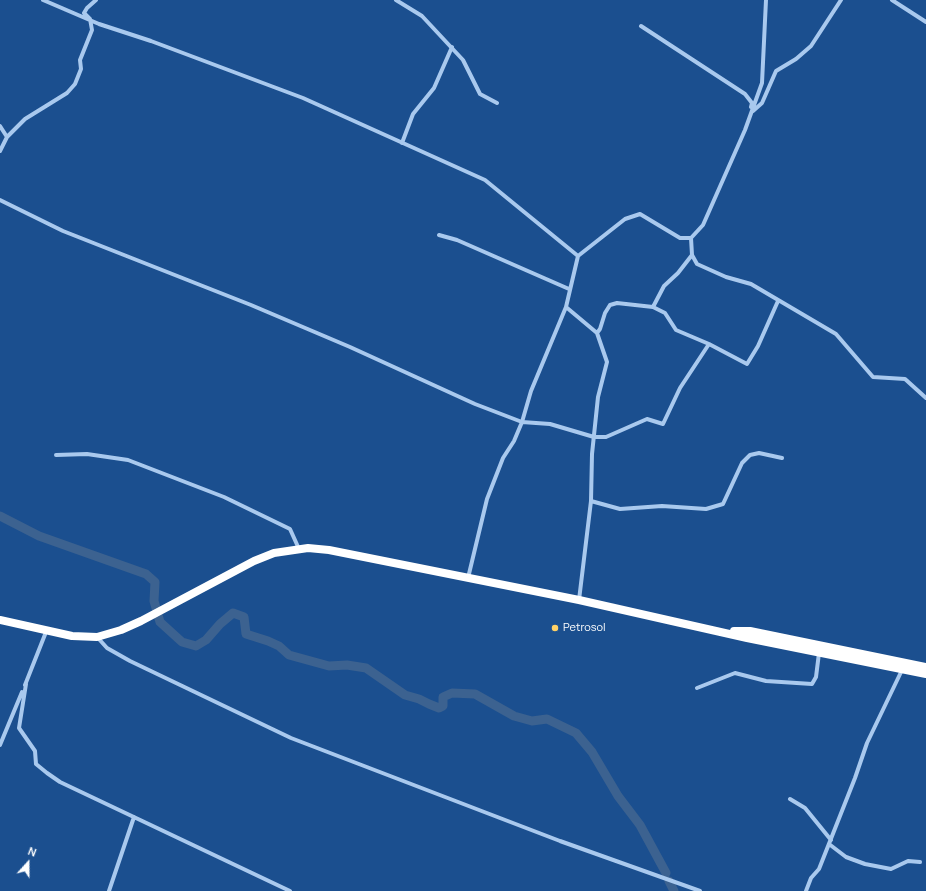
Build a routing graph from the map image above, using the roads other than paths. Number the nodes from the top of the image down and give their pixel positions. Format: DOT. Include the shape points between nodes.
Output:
graph roads {
  1 [pos="42,0"];
  2 [pos="96,0"];
  3 [pos="396,0"];
  4 [pos="766,0"];
  5 [pos="841,0"];
  6 [pos="892,0"];
  7 [pos="90,19"];
  8 [pos="926,22"];
  9 [pos="641,26"];
  10 [pos="452,47"];
  11 [pos="497,103"];
  12 [pos="751,113"];
  13 [pos="0,126"];
  14 [pos="7,137"];
  15 [pos="402,143"];
  16 [pos="0,151"];
  17 [pos="0,200"];
  18 [pos="439,235"];
  19 [pos="691,238"];
  20 [pos="692,255"];
  21 [pos="578,256"];
  22 [pos="569,289"];
  23 [pos="778,301"];
  24 [pos="566,307"];
  25 [pos="654,307"];
  26 [pos="596,333"];
  27 [pos="709,344"];
  28 [pos="926,398"];
  29 [pos="522,422"];
  30 [pos="594,437"];
  31 [pos="56,455"];
  32 [pos="782,458"];
  33 [pos="591,501"];
  34 [pos="299,549"];
  35 [pos="468,578"];
  36 [pos="578,600"];
  37 [pos="0,620"];
  38 [pos="719,630"];
  39 [pos="46,632"];
  40 [pos="97,637"];
  41 [pos="819,653"];
  42 [pos="926,667"];
  43 [pos="902,670"];
  44 [pos="926,674"];
  45 [pos="26,684"];
  46 [pos="697,688"];
  47 [pos="0,745"];
  48 [pos="790,799"];
  49 [pos="134,817"];
  50 [pos="830,842"];
  51 [pos="920,862"];
  52 [pos="108,891"];
  53 [pos="290,891"];
  54 [pos="700,891"];
  55 [pos="806,891"];
  1 -- 7 [label="street"];
  2 -- 7 [label="street" via="84,13"];
  3 -- 10 [label="street" via="422,16"];
  4 -- 12 [label="street" via="762,83"];
  5 -- 12 [label="street" via="811,46 776,71 762,103"];
  6 -- 8 [label="street"];
  7 -- 14 [label="street" via="92,30 80,60 81,68 75,84 67,93 25,119"];
  7 -- 15 [label="street" via="303,98"];
  9 -- 12 [label="street" via="745,94 752,103"];
  10 -- 11 [label="street" via="463,60 480,94"];
  10 -- 15 [label="street" via="434,88 413,114"];
  12 -- 19 [label="street" via="703,225"];
  13 -- 14 [label="street"];
  14 -- 16 [label="street"];
  15 -- 21 [label="street" via="485,180"];
  17 -- 29 [label="street" via="63,231 250,305"];
  18 -- 22 [label="street" via="457,240"];
  19 -- 20 [label="street"];
  19 -- 21 [label="street" via="680,238 640,214 625,219"];
  20 -- 23 [label="street" via="697,264 726,277 751,284"];
  20 -- 25 [label="street" via="664,286"];
  21 -- 22 [label="street"];
  22 -- 24 [label="street"];
  23 -- 27 [label="street" via="747,364"];
  23 -- 28 [label="street" via="836,334 873,377 905,379"];
  24 -- 26 [label="street"];
  24 -- 29 [label="street" via="531,391"];
  25 -- 26 [label="street" via="610,305"];
  25 -- 27 [label="street" via="665,313 676,330"];
  26 -- 30 [label="street" via="607,362 598,397"];
  27 -- 30 [label="street" via="680,388 663,424 646,419 606,437"];
  29 -- 30 [label="street" via="550,424"];
  29 -- 35 [label="street" via="503,458 487,498"];
  30 -- 33 [label="street"];
  31 -- 34 [label="street" via="87,454 128,460 224,497 290,529"];
  32 -- 33 [label="street" via="759,453 750,455 742,463 723,504 706,509 662,506 620,509"];
  33 -- 36 [label="street"];
  34 -- 35 [label="highway" via="329,550"];
  34 -- 40 [label="highway" via="274,553 254,561 141,621"];
  35 -- 36 [label="highway"];
  36 -- 38 [label="highway"];
  37 -- 39 [label="highway"];
  38 -- 41 [label="highway"];
  38 -- 42 [label="highway" via="750,631"];
  39 -- 40 [label="highway"];
  39 -- 45 [label="street"];
  40 -- 54 [label="street" via="107,648 130,661 291,738 560,841"];
  41 -- 43 [label="highway"];
  41 -- 46 [label="street" via="816,677 812,684 766,681 735,673"];
  43 -- 44 [label="highway"];
  43 -- 50 [label="street" via="867,743"];
  45 -- 47 [label="street"];
  45 -- 49 [label="street" via="19,728 35,751 36,764 60,782"];
  48 -- 50 [label="street" via="805,808"];
  49 -- 52 [label="street"];
  49 -- 53 [label="street"];
  50 -- 51 [label="street" via="846,857 865,864 891,869 908,861"];
  50 -- 55 [label="street"];
}
